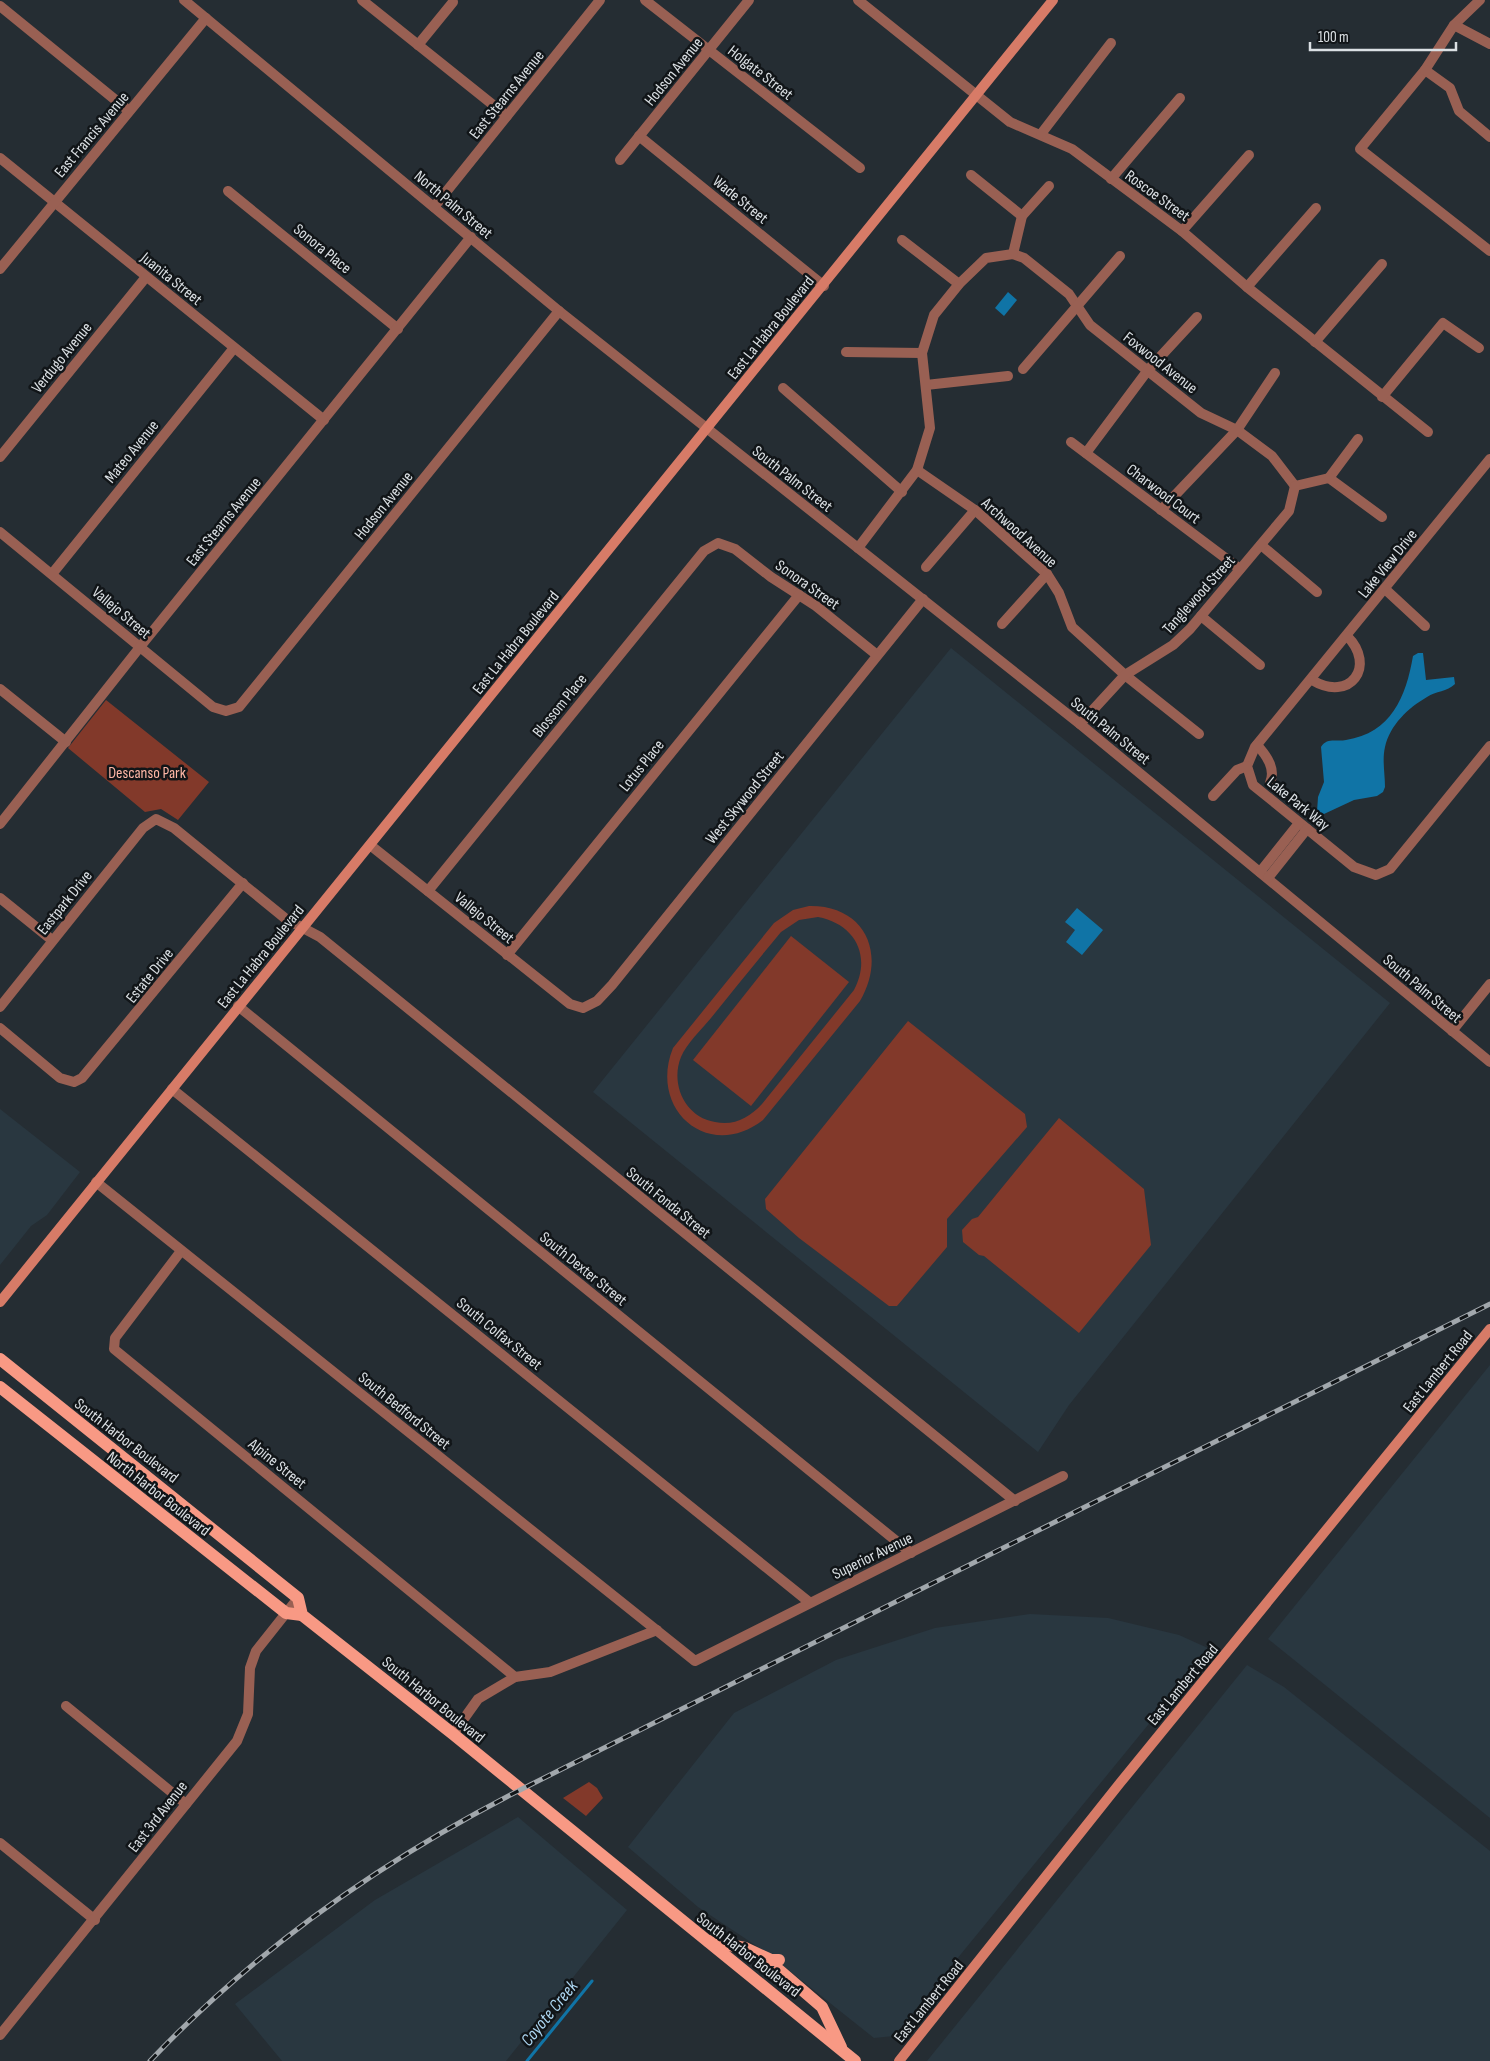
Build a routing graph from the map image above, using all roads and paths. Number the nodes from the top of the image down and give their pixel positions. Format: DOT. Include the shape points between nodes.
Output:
graph roads {
  1 [pos="184,0"];
  2 [pos="362,0"];
  3 [pos="600,0"];
  4 [pos="645,0"];
  5 [pos="749,0"];
  6 [pos="858,0"];
  7 [pos="1053,0"];
  8 [pos="1480,0"];
  9 [pos="453,2"];
  10 [pos="0,6"];
  11 [pos="206,18"];
  12 [pos="1454,25"];
  13 [pos="1111,44"];
  14 [pos="1490,44"];
  15 [pos="418,45"];
  16 [pos="708,50"];
  17 [pos="1426,70"];
  18 [pos="976,96"];
  19 [pos="1180,98"];
  20 [pos="130,111"];
  21 [pos="507,116"];
  22 [pos="1041,134"];
  23 [pos="639,136"];
  24 [pos="1490,137"];
  25 [pos="1249,154"];
  26 [pos="0,158"];
  27 [pos="620,160"];
  28 [pos="860,168"];
  29 [pos="971,175"];
  30 [pos="1111,179"];
  31 [pos="1049,186"];
  32 [pos="228,191"];
  33 [pos="54,202"];
  34 [pos="434,207"];
  35 [pos="1316,208"];
  36 [pos="1022,216"];
  37 [pos="1182,231"];
  38 [pos="471,237"];
  39 [pos="902,240"];
  40 [pos="1490,251"];
  41 [pos="1013,254"];
  42 [pos="1120,256"];
  43 [pos="1382,264"];
  44 [pos="0,270"];
  45 [pos="146,277"];
  46 [pos="959,284"];
  47 [pos="824,286"];
  48 [pos="1247,287"];
  49 [pos="1077,306"];
  50 [pos="559,311"];
  51 [pos="1197,316"];
  52 [pos="398,329"];
  53 [pos="1315,342"];
  54 [pos="234,348"];
  55 [pos="1479,348"];
  56 [pos="846,352"];
  57 [pos="922,352"];
  58 [pos="1023,369"];
  59 [pos="1148,370"];
  60 [pos="1275,373"];
  61 [pos="1008,376"];
  62 [pos="926,386"];
  63 [pos="783,388"];
  64 [pos="1382,397"];
  65 [pos="324,420"];
  66 [pos="707,428"];
  67 [pos="1237,430"];
  68 [pos="1428,432"];
  69 [pos="1358,439"];
  70 [pos="1071,442"];
  71 [pos="1086,454"];
  72 [pos="0,457"];
  73 [pos="1490,459"];
  74 [pos="917,470"];
  75 [pos="1329,478"];
  76 [pos="1295,486"];
  77 [pos="902,492"];
  78 [pos="975,510"];
  79 [pos="1161,510"];
  80 [pos="1382,517"];
  81 [pos="0,532"];
  82 [pos="718,543"];
  83 [pos="1260,546"];
  84 [pos="858,548"];
  85 [pos="926,567"];
  86 [pos="1240,569"];
  87 [pos="52,574"];
  88 [pos="1047,574"];
  89 [pos="1385,589"];
  90 [pos="1317,592"];
  91 [pos="799,595"];
  92 [pos="922,599"];
  93 [pos="1201,616"];
  94 [pos="1002,624"];
  95 [pos="1425,626"];
  96 [pos="1347,636"];
  97 [pos="140,647"];
  98 [pos="877,654"];
  99 [pos="1260,665"];
  100 [pos="1125,676"];
  101 [pos="1309,683"];
  102 [pos="0,688"];
  103 [pos="226,711"];
  104 [pos="1080,724"];
  105 [pos="1199,734"];
  106 [pos="66,742"];
  107 [pos="1257,746"];
  108 [pos="1490,746"];
  109 [pos="1247,766"];
  110 [pos="1270,783"];
  111 [pos="1213,796"];
  112 [pos="156,819"];
  113 [pos="0,824"];
  114 [pos="1303,826"];
  115 [pos="370,845"];
  116 [pos="1264,875"];
  117 [pos="243,883"];
  118 [pos="428,891"];
  119 [pos="0,898"];
  120 [pos="303,928"];
  121 [pos="52,940"];
  122 [pos="507,955"];
  123 [pos="1490,984"];
  124 [pos="238,1006"];
  125 [pos="0,1007"];
  126 [pos="583,1008"];
  127 [pos="0,1028"];
  128 [pos="1452,1031"];
  129 [pos="1490,1062"];
  130 [pos="172,1088"];
  131 [pos="96,1182"];
  132 [pos="181,1251"];
  133 [pos="0,1302"];
  134 [pos="1490,1329"];
  135 [pos="0,1360"];
  136 [pos="0,1387"];
  137 [pos="1063,1476"];
  138 [pos="1015,1501"];
  139 [pos="911,1553"];
  140 [pos="298,1598"];
  141 [pos="809,1602"];
  142 [pos="286,1613"];
  143 [pos="302,1615"];
  144 [pos="657,1630"];
  145 [pos="696,1661"];
  146 [pos="515,1678"];
  147 [pos="66,1706"];
  148 [pos="453,1734"];
  149 [pos="186,1804"];
  150 [pos="0,1843"];
  151 [pos="95,1920"];
  152 [pos="706,1941"];
  153 [pos="1,2032"];
  154 [pos="843,2051"];
  155 [pos="855,2061"];
  156 [pos="899,2061"];
  1 -- 11 [label="street, North Palm Street"];
  2 -- 15 [label="street"];
  3 -- 21 [label="street, East Stearns Avenue"];
  4 -- 16 [label="street, Holgate Street"];
  5 -- 16 [label="street, Hodson Avenue"];
  6 -- 18 [label="street, Roscoe Street"];
  7 -- 18 [label="main road, East La Habra Boulevard"];
  8 -- 12 [label="street"];
  9 -- 15 [label="street"];
  10 -- 20 [label="street"];
  11 -- 20 [label="street, East Francis Avenue"];
  11 -- 34 [label="street, North Palm Street"];
  12 -- 14 [label="street"];
  12 -- 17 [label="street"];
  13 -- 22 [label="street"];
  15 -- 21 [label="street"];
  16 -- 23 [label="street, Hodson Avenue"];
  16 -- 28 [label="street, Holgate Street"];
  17 -- 24 [label="street" via="1450,88 1459,111"];
  17 -- 40 [label="street" via="1360,149"];
  18 -- 22 [label="street, Roscoe Street" via="1010,122"];
  18 -- 47 [label="main road, East La Habra Boulevard"];
  19 -- 30 [label="street"];
  20 -- 33 [label="street, East Francis Avenue"];
  21 -- 34 [label="street, East Stearns Avenue"];
  22 -- 30 [label="street, Roscoe Street" via="1072,148"];
  23 -- 27 [label="street, Hodson Avenue"];
  23 -- 47 [label="street, Wade Street"];
  25 -- 37 [label="street"];
  26 -- 33 [label="street, Juanita Street"];
  29 -- 36 [label="street"];
  30 -- 37 [label="street, Roscoe Street"];
  31 -- 36 [label="street"];
  32 -- 52 [label="street, Sonora Place"];
  33 -- 44 [label="street, East Francis Avenue"];
  33 -- 45 [label="street, Juanita Street"];
  34 -- 38 [label="street, North Palm Street"];
  35 -- 48 [label="street"];
  36 -- 41 [label="street"];
  37 -- 48 [label="street, Roscoe Street"];
  38 -- 50 [label="street, North Palm Street"];
  38 -- 52 [label="street, East Stearns Avenue"];
  39 -- 46 [label="street"];
  41 -- 46 [label="street" via="986,258"];
  41 -- 49 [label="street, Foxwood Avenue" via="1024,258 1069,294"];
  42 -- 49 [label="street"];
  43 -- 53 [label="street"];
  45 -- 54 [label="street, Juanita Street"];
  45 -- 72 [label="street, Verdugo Avenue"];
  46 -- 57 [label="street" via="934,316"];
  47 -- 66 [label="main road, East La Habra Boulevard"];
  48 -- 53 [label="street, Roscoe Street"];
  49 -- 58 [label="street"];
  49 -- 59 [label="street, Foxwood Avenue" via="1090,325"];
  50 -- 66 [label="street, North Palm Street"];
  50 -- 103 [label="street, Hodson Avenue" via="239,707"];
  51 -- 59 [label="street"];
  52 -- 65 [label="street, East Stearns Avenue"];
  53 -- 64 [label="street, Roscoe Street"];
  54 -- 65 [label="street, Juanita Street"];
  54 -- 87 [label="street, Mateo Avenue"];
  55 -- 64 [label="street" via="1443,323"];
  56 -- 57 [label="street"];
  57 -- 62 [label="street"];
  59 -- 67 [label="street, Foxwood Avenue" via="1201,413"];
  59 -- 71 [label="street"];
  60 -- 67 [label="street"];
  61 -- 62 [label="street"];
  62 -- 74 [label="street" via="930,428"];
  63 -- 77 [label="street"];
  64 -- 68 [label="street, Roscoe Street"];
  65 -- 97 [label="street, East Stearns Avenue"];
  66 -- 84 [label="street, South Palm Street"];
  66 -- 115 [label="main road, East La Habra Boulevard"];
  67 -- 76 [label="street, Foxwood Avenue" via="1272,456"];
  67 -- 79 [label="street"];
  69 -- 75 [label="street"];
  70 -- 71 [label="street, Charwood Court"];
  71 -- 79 [label="street, Charwood Court"];
  73 -- 89 [label="street, Lake View Drive"];
  74 -- 77 [label="street"];
  74 -- 78 [label="street, Archwood Avenue"];
  75 -- 76 [label="street"];
  75 -- 80 [label="street"];
  76 -- 83 [label="street, Tanglewood Street" via="1289,511"];
  77 -- 84 [label="street"];
  78 -- 85 [label="street"];
  78 -- 88 [label="street, Archwood Avenue"];
  79 -- 86 [label="street, Charwood Court"];
  81 -- 87 [label="street, Vallejo Street"];
  82 -- 91 [label="street, Sonora Street" via="735,549"];
  82 -- 118 [label="street, Blossom Place" via="704,551"];
  83 -- 86 [label="street, Tanglewood Street"];
  83 -- 90 [label="street"];
  84 -- 92 [label="street, South Palm Street"];
  86 -- 93 [label="street, Tanglewood Street"];
  87 -- 97 [label="street, Vallejo Street"];
  88 -- 94 [label="street"];
  88 -- 100 [label="street, Archwood Avenue" via="1059,593 1072,627"];
  89 -- 95 [label="street"];
  89 -- 96 [label="street, Lake View Drive"];
  91 -- 98 [label="street, Sonora Street"];
  91 -- 122 [label="street, Lotus Place"];
  92 -- 98 [label="street, West Skywood Street"];
  92 -- 104 [label="street, South Palm Street"];
  93 -- 99 [label="street"];
  93 -- 100 [label="street, Tanglewood Street" via="1173,645"];
  96 -- 101 [label="street, Lake View Drive"];
  96 -- 101 [label="street" via="1360,658 1354,680 1343,688"];
  97 -- 103 [label="street, Vallejo Street" via="213,707"];
  97 -- 106 [label="street, East Stearns Avenue"];
  98 -- 126 [label="street, West Skywood Street" via="612,985 597,1001"];
  100 -- 104 [label="street, Tanglewood Street"];
  100 -- 105 [label="street, Archwood Avenue"];
  101 -- 107 [label="street"];
  102 -- 106 [label="street"];
  104 -- 116 [label="street, South Palm Street"];
  106 -- 113 [label="street, East Stearns Avenue"];
  107 -- 109 [label="street"];
  107 -- 110 [label="street" via="1272,770"];
  108 -- 114 [label="street, Lake Park Way" via="1390,869 1376,875 1354,867"];
  109 -- 111 [label="street" via="1237,770"];
  109 -- 114 [label="street, Lake Park Way" via="1253,785"];
  112 -- 117 [label="street, South Fonda Street" via="174,828"];
  112 -- 121 [label="street, Eastpark Drive" via="143,828"];
  114 -- 116 [label="street"];
  115 -- 118 [label="street, Vallejo Street"];
  115 -- 120 [label="main road, East La Habra Boulevard"];
  116 -- 128 [label="street, South Palm Street"];
  117 -- 120 [label="street, South Fonda Street" via="286,919"];
  117 -- 127 [label="street, Estate Drive" via="90,1071 74,1082 60,1078"];
  118 -- 122 [label="street, Vallejo Street"];
  119 -- 121 [label="street"];
  120 -- 124 [label="main road, East La Habra Boulevard"];
  120 -- 138 [label="street, South Fonda Street" via="320,937"];
  121 -- 125 [label="street, Eastpark Drive"];
  122 -- 126 [label="street, Vallejo Street" via="570,1004"];
  123 -- 128 [label="street"];
  124 -- 130 [label="main road, East La Habra Boulevard"];
  124 -- 139 [label="street, South Dexter Street"];
  128 -- 129 [label="street, South Palm Street"];
  130 -- 131 [label="main road, East La Habra Boulevard"];
  130 -- 141 [label="street, South Colfax Street"];
  131 -- 132 [label="street, South Bedford Street"];
  131 -- 133 [label="main road, East La Habra Boulevard"];
  132 -- 144 [label="street, South Bedford Street"];
  132 -- 146 [label="street, Alpine Street" via="115,1338 114,1349"];
  134 -- 156 [label="main road, East Lambert Road" via="1120,1783"];
  135 -- 140 [label="main road, South Harbor Boulevard"];
  136 -- 142 [label="main road, North Harbor Boulevard"];
  137 -- 138 [label="street, Superior Avenue"];
  138 -- 139 [label="street, Superior Avenue"];
  139 -- 141 [label="street, Superior Avenue"];
  140 -- 142 [label="street, East 3rd Avenue"];
  140 -- 143 [label="main road"];
  141 -- 145 [label="street, Superior Avenue"];
  142 -- 143 [label="main road"];
  142 -- 149 [label="street, East 3rd Avenue" via="256,1651 250,1668 250,1698 244,1728"];
  143 -- 148 [label="main road, South Harbor Boulevard"];
  144 -- 145 [label="street, South Bedford Street"];
  144 -- 146 [label="street" via="550,1672"];
  146 -- 148 [label="street" via="478,1699"];
  147 -- 149 [label="street"];
  148 -- 152 [label="main road, South Harbor Boulevard"];
  149 -- 151 [label="street, East 3rd Avenue"];
  150 -- 151 [label="street"];
  151 -- 153 [label="street, East 3rd Avenue"];
  152 -- 154 [label="main road, South Harbor Boulevard"];
  152 -- 154 [label="main road" via="745,1948 779,1965 822,2006"];
  154 -- 155 [label="main road, South Harbor Boulevard"];
}
